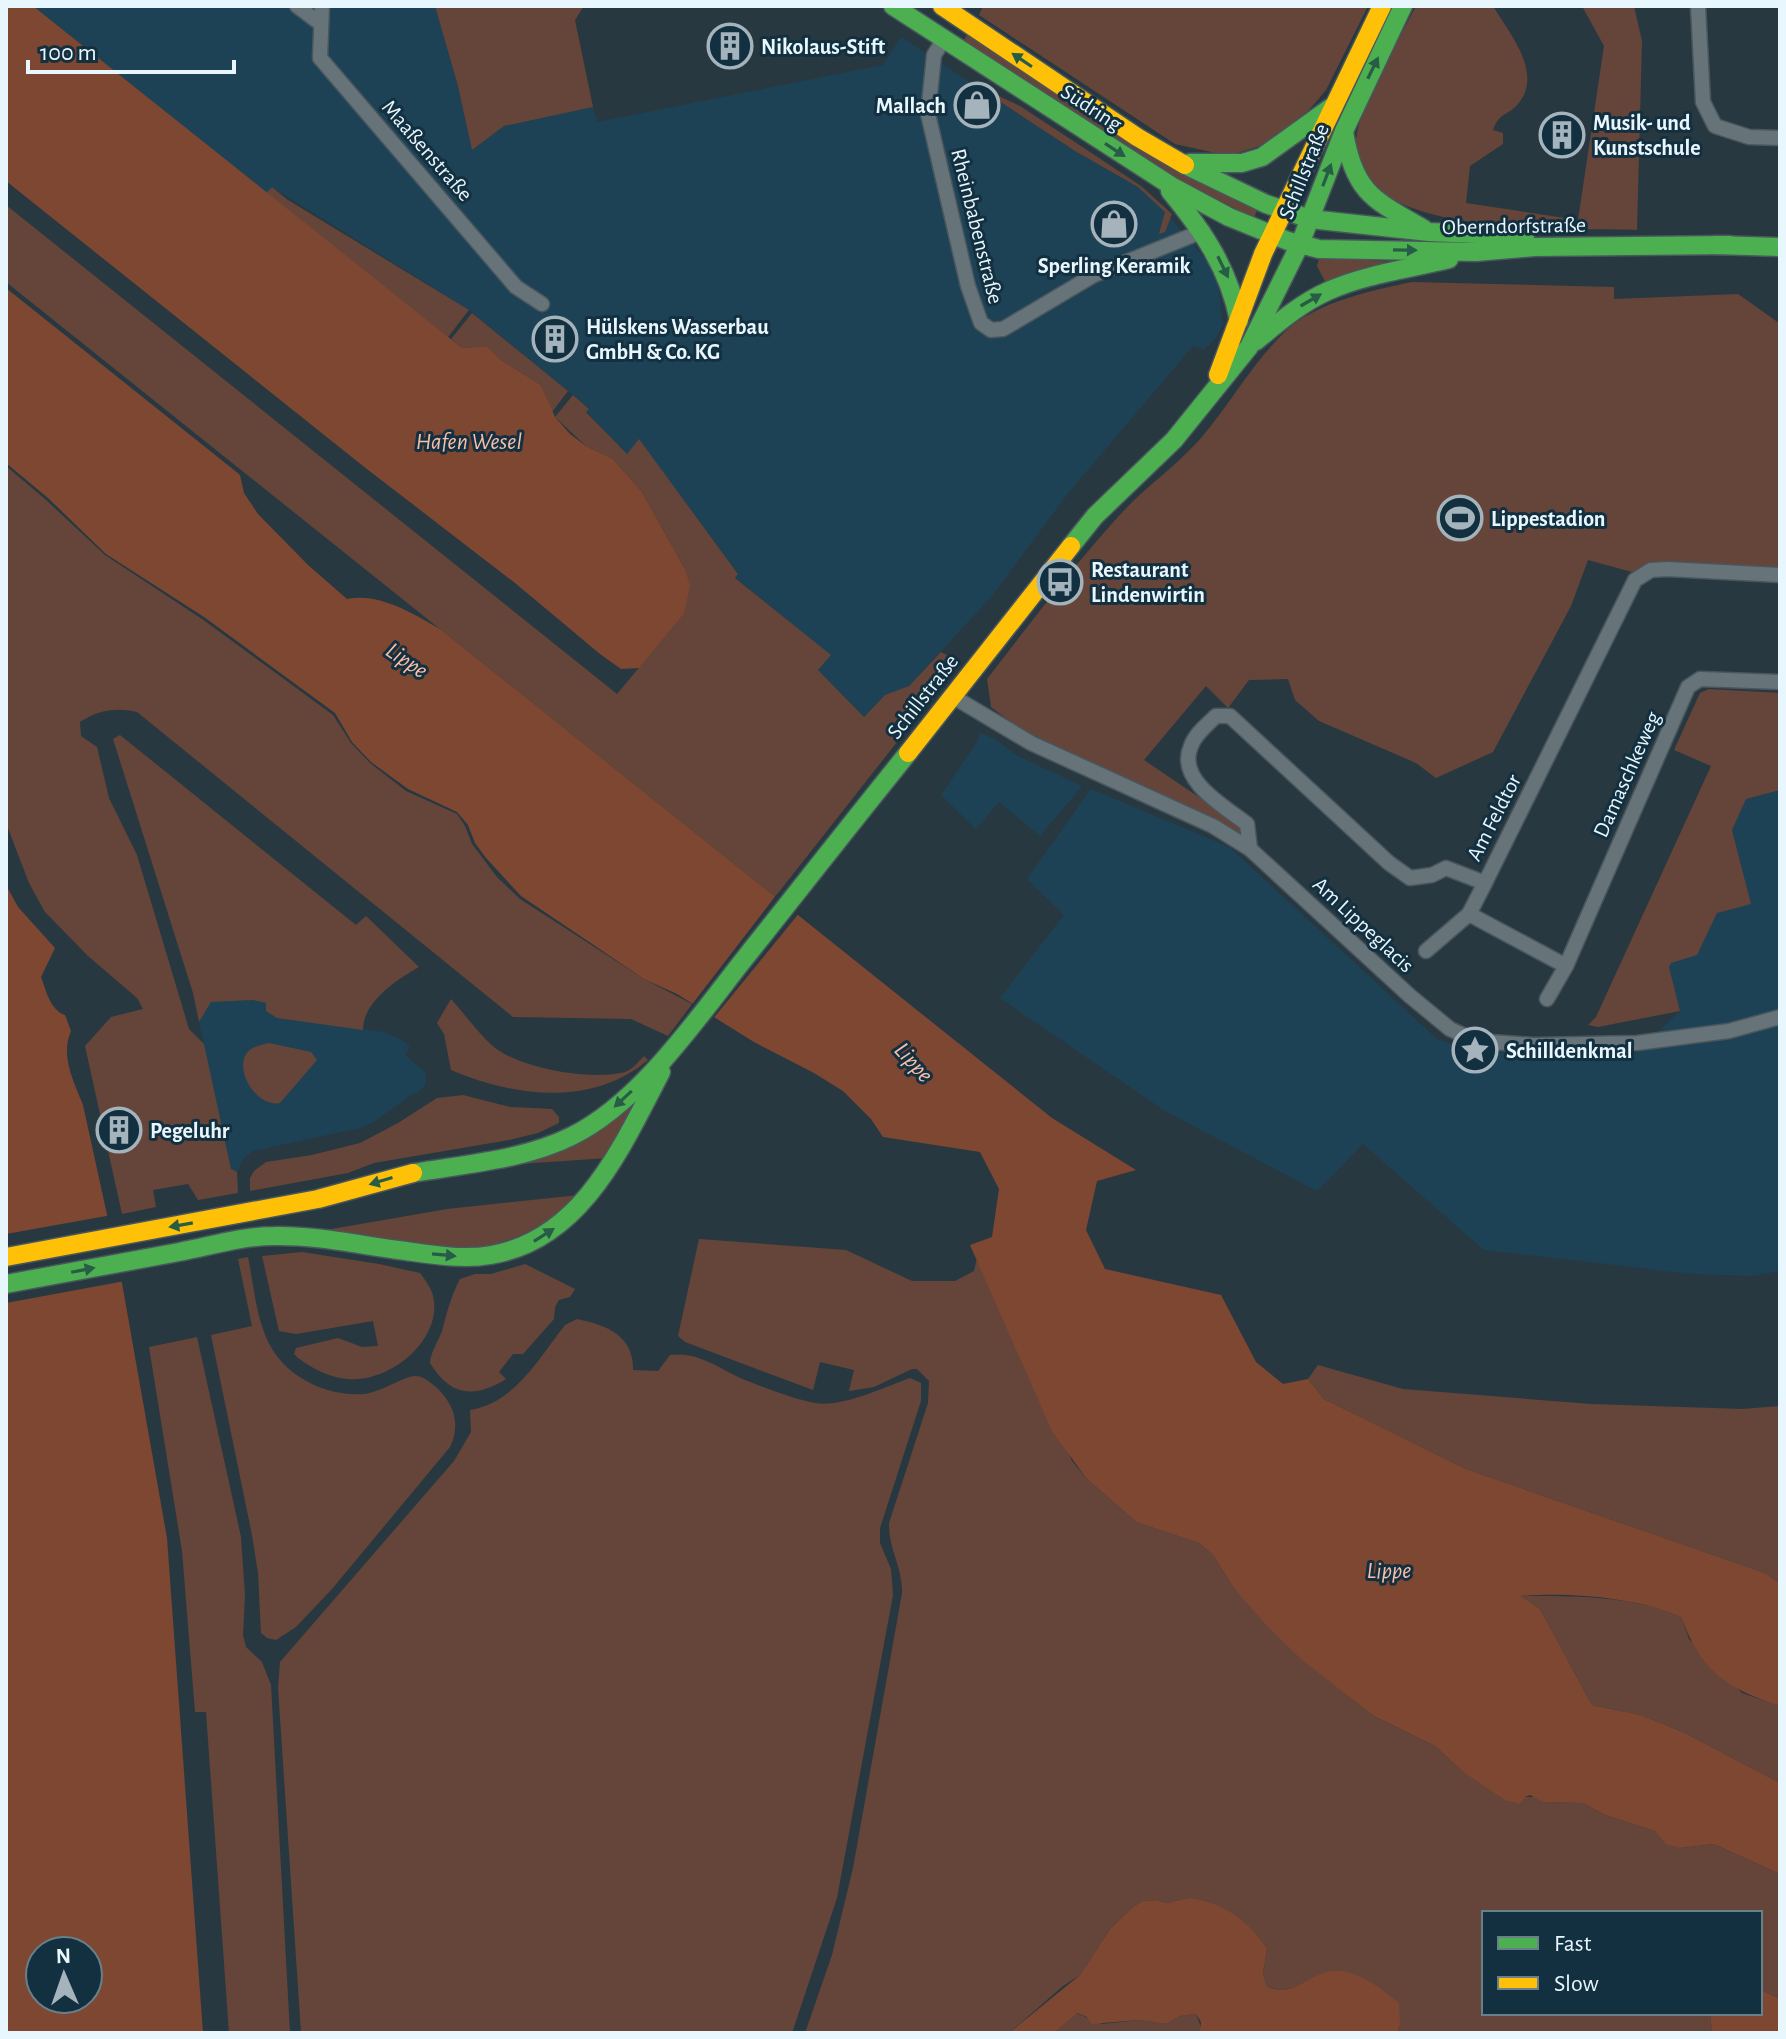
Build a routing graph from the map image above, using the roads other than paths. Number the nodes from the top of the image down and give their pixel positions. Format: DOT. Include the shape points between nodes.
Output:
graph roads {
  1 [pos="297,6"];
  2 [pos="322,6"];
  3 [pos="893,6"];
  4 [pos="942,6"];
  5 [pos="1382,6"];
  6 [pos="1403,6"];
  7 [pos="1698,6"];
  8 [pos="962,12"];
  9 [pos="321,24"];
  10 [pos="944,39"];
  11 [pos="1334,105"];
  12 [pos="1344,131"];
  13 [pos="1780,138"];
  14 [pos="1182,163"];
  15 [pos="1162,181"];
  16 [pos="1283,211"];
  17 [pos="1310,219"];
  18 [pos="1203,231"];
  19 [pos="1429,232"];
  20 [pos="1271,236"];
  21 [pos="1300,244"];
  22 [pos="1730,245"];
  23 [pos="1780,247"];
  24 [pos="1476,252"];
  25 [pos="542,304"];
  26 [pos="1239,322"];
  27 [pos="1249,347"];
  28 [pos="1214,388"];
  29 [pos="1780,575"];
  30 [pos="1780,682"];
  31 [pos="952,696"];
  32 [pos="1250,849"];
  33 [pos="1485,883"];
  34 [pos="1469,914"];
  35 [pos="1426,951"];
  36 [pos="1566,966"];
  37 [pos="1547,999"];
  38 [pos="1780,1017"];
  39 [pos="678,1043"];
  40 [pos="6,1257"];
  41 [pos="6,1284"];
  1 -- 9 [label="street"];
  2 -- 9 [label="street, Maaßenstraße"];
  3 -- 10 [label="main road, Südring"];
  4 -- 8 [label="main road, Südring"];
  5 -- 11 [label="main road, Schillstraße"];
  12 -- 6 [label="main road, Schillstraße, one-way"];
  7 -- 13 [label="street" via="1703,102 1715,126 1749,137"];
  8 -- 10 [label="main road"];
  14 -- 8 [label="main road, Südring, one-way" via="1084,102"];
  9 -- 25 [label="street, Maaßenstraße" via="320,58 516,287"];
  10 -- 15 [label="main road, Südring, one-way"];
  10 -- 18 [label="street, Rheinbabenstraße" via="934,55 928,114 981,323 991,330 1003,329 1094,275"];
  11 -- 14 [label="main road" via="1262,157 1242,163"];
  11 -- 16 [label="main road, Schillstraße"];
  17 -- 12 [label="main road, Schillstraße, one-way"];
  12 -- 19 [label="main road" via="1360,185"];
  14 -- 16 [label="main road, Südring"];
  15 -- 18 [label="main road"];
  15 -- 20 [label="main road, Südring"];
  16 -- 17 [label="main road, Oberndorfstraße"];
  16 -- 20 [label="main road, Schillstraße"];
  17 -- 19 [label="main road, Oberndorfstraße"];
  17 -- 21 [label="main road, Schillstraße"];
  18 -- 26 [label="main road, one-way" via="1230,280"];
  19 -- 22 [label="main road, Oberndorfstraße"];
  20 -- 21 [label="main road, Oberndorfstraße"];
  20 -- 26 [label="main road, Schillstraße"];
  21 -- 24 [label="main road, Oberndorfstraße, one-way" via="1319,249"];
  21 -- 27 [label="main road, Schillstraße"];
  22 -- 23 [label="main road, Oberndorfstraße"];
  22 -- 24 [label="main road, Oberndorfstraße"];
  27 -- 24 [label="main road, one-way" via="1293,310 1326,292"];
  26 -- 28 [label="main road, Schillstraße"];
  27 -- 28 [label="main road, Schillstraße"];
  28 -- 31 [label="main road, Schillstraße" via="1174,440 1095,516"];
  29 -- 33 [label="street, Am Feldtor" via="1667,569 1651,570 1635,580"];
  30 -- 36 [label="street, Damaschkeweg" via="1700,679 1688,687"];
  31 -- 32 [label="street, Am Lippeglacis" via="1031,743 1213,826"];
  31 -- 39 [label="main road, Schillstraße"];
  32 -- 33 [label="street, Am Feldtor" via="1247,824 1199,786 1187,760 1193,740 1216,716 1230,716 1410,878 1446,868"];
  32 -- 38 [label="street, Am Lippeglacis" via="1410,996 1450,1029 1476,1041 1637,1043 1729,1031"];
  33 -- 34 [label="street"];
  34 -- 35 [label="street"];
  34 -- 36 [label="street"];
  36 -- 37 [label="street, Damaschkeweg"];
  39 -- 40 [label="main road, one-way" via="597,1122 521,1154 399,1176 318,1199"];
  41 -- 39 [label="main road, one-way" via="263,1236 464,1257 527,1245 559,1226 585,1201"];
}
